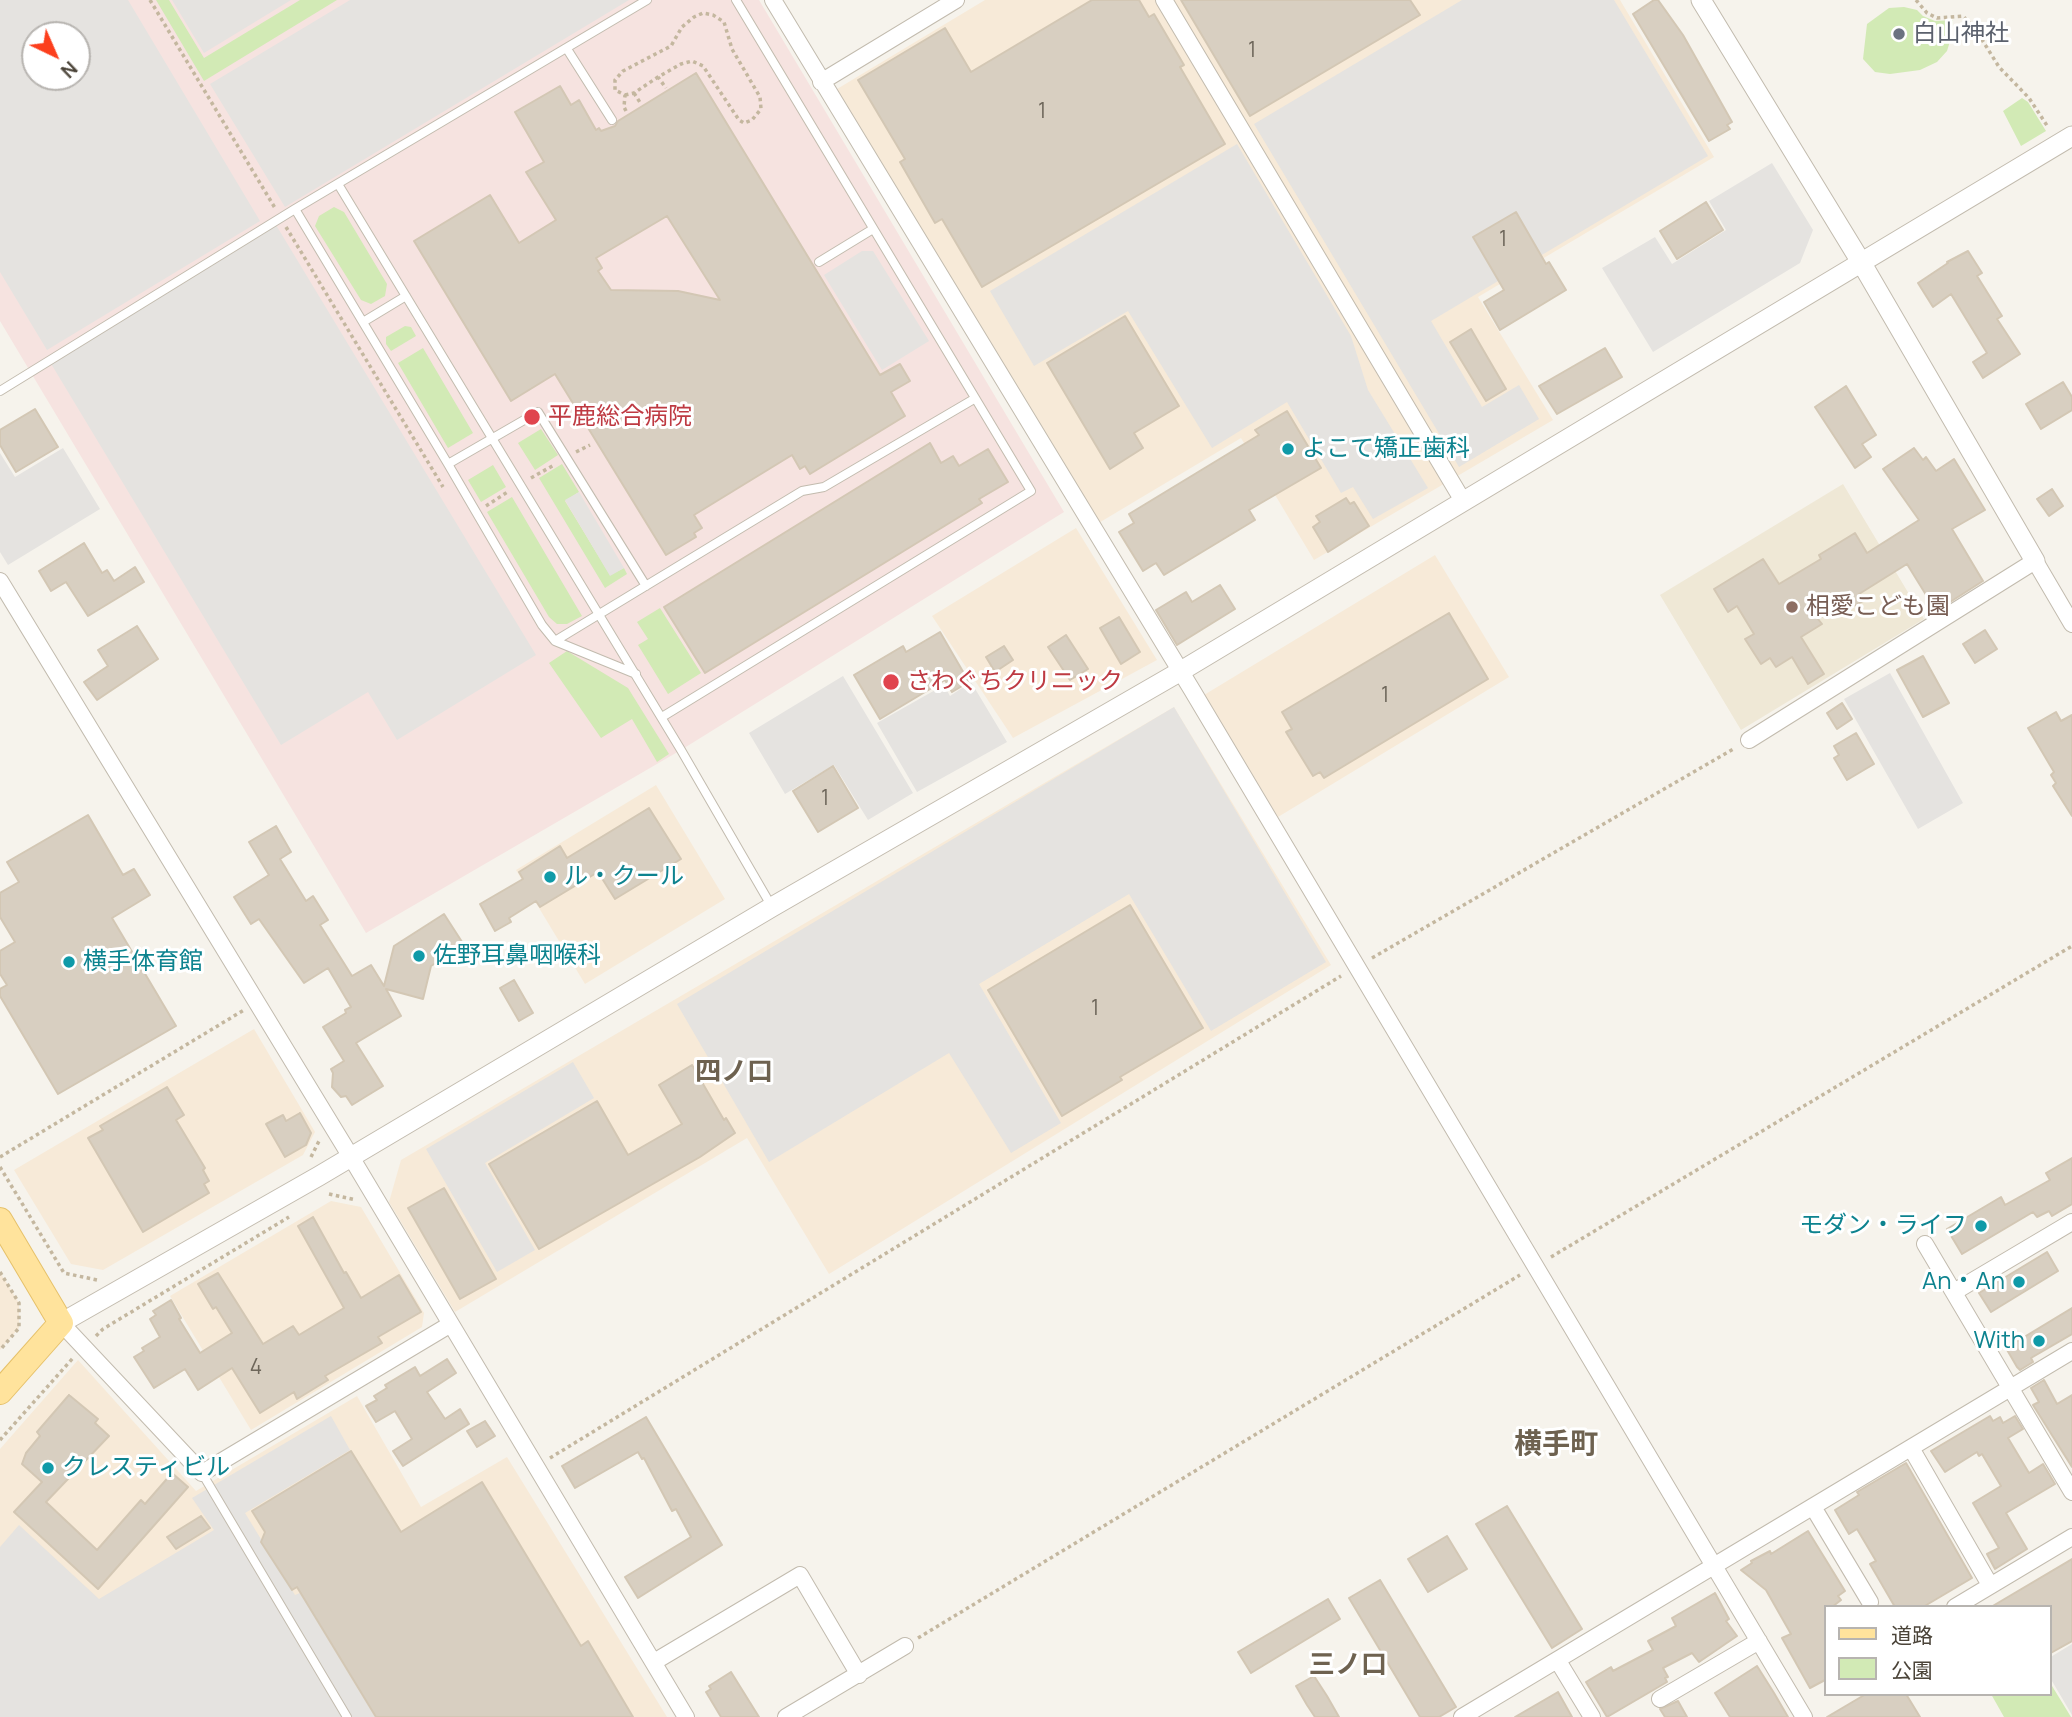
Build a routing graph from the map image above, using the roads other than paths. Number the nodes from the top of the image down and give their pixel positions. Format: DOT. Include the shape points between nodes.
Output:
graph roads {
  1 [pos="647,0"];
  2 [pos="736,0"];
  3 [pos="773,0"];
  4 [pos="956,0"];
  5 [pos="1164,0"];
  6 [pos="1701,0"];
  7 [pos="567,48"];
  8 [pos="821,82"];
  9 [pos="612,120"];
  10 [pos="2066,140"];
  11 [pos="338,184"];
  12 [pos="295,209"];
  13 [pos="873,229"];
  14 [pos="819,262"];
  15 [pos="1861,262"];
  16 [pos="406,296"];
  17 [pos="363,322"];
  18 [pos="0,391"];
  19 [pos="974,399"];
  20 [pos="492,438"];
  21 [pos="448,464"];
  22 [pos="1463,501"];
  23 [pos="2035,561"];
  24 [pos="0,581"];
  25 [pos="646,586"];
  26 [pos="600,615"];
  27 [pos="2072,624"];
  28 [pos="582,626"];
  29 [pos="555,641"];
  30 [pos="582,652"];
  31 [pos="1181,671"];
  32 [pos="636,674"];
  33 [pos="662,718"];
  34 [pos="1749,740"];
  35 [pos="772,907"];
  36 [pos="351,1157"];
  37 [pos="0,1220"];
  38 [pos="2070,1227"];
  39 [pos="1925,1244"];
  40 [pos="1954,1292"];
  41 [pos="61,1323"];
  42 [pos="451,1324"];
  43 [pos="2072,1351"];
  44 [pos="2010,1388"];
  45 [pos="0,1392"];
  46 [pos="1911,1448"];
  47 [pos="202,1473"];
  48 [pos="2072,1492"];
  49 [pos="1813,1507"];
  50 [pos="2072,1537"];
  51 [pos="1715,1566"];
  52 [pos="1990,1586"];
  53 [pos="1870,1602"];
  54 [pos="1958,1605"];
  55 [pos="1759,1641"];
  56 [pos="905,1646"];
  57 [pos="1558,1661"];
  58 [pos="654,1662"];
  59 [pos="859,1675"];
  60 [pos="1660,1699"];
  61 [pos="346,1717"];
  62 [pos="686,1717"];
  63 [pos="786,1717"];
  64 [pos="1462,1717"];
  65 [pos="1592,1717"];
  66 [pos="1804,1717"];
  1 -- 7 [label="lane"];
  2 -- 13 [label="lane"];
  3 -- 8 [label="street"];
  4 -- 8 [label="street"];
  5 -- 22 [label="street"];
  6 -- 15 [label="street"];
  7 -- 9 [label="lane"];
  7 -- 11 [label="lane"];
  8 -- 31 [label="street"];
  10 -- 15 [label="street"];
  11 -- 12 [label="lane"];
  11 -- 16 [label="lane"];
  12 -- 17 [label="lane"];
  12 -- 18 [label="lane"];
  13 -- 14 [label="lane"];
  13 -- 19 [label="lane"];
  15 -- 22 [label="street"];
  15 -- 23 [label="street"];
  16 -- 17 [label="lane"];
  16 -- 20 [label="lane"];
  17 -- 21 [label="lane"];
  19 -- 25 [label="lane" via="824,487 802,491"];
  19 -- 33 [label="lane" via="1031,491"];
  20 -- 21 [label="lane"];
  20 -- 25 [label="lane" via="538,412"];
  20 -- 26 [label="lane"];
  21 -- 29 [label="lane"];
  22 -- 31 [label="street"];
  23 -- 27 [label="street"];
  23 -- 34 [label="street"];
  24 -- 36 [label="street"];
  25 -- 26 [label="lane"];
  26 -- 28 [label="lane"];
  26 -- 32 [label="lane"];
  28 -- 29 [label="lane"];
  28 -- 30 [label="lane" via="575,641"];
  29 -- 30 [label="lane"];
  30 -- 32 [label="lane"];
  31 -- 35 [label="street"];
  31 -- 51 [label="street"];
  32 -- 33 [label="lane"];
  33 -- 35 [label="lane"];
  35 -- 36 [label="street"];
  36 -- 41 [label="street"];
  36 -- 42 [label="street"];
  37 -- 41 [label="main road"];
  38 -- 40 [label="street"];
  39 -- 40 [label="street"];
  40 -- 44 [label="street"];
  41 -- 45 [label="main road"];
  41 -- 47 [label="street"];
  42 -- 47 [label="street"];
  42 -- 58 [label="street"];
  43 -- 44 [label="street"];
  44 -- 46 [label="street"];
  44 -- 48 [label="street"];
  46 -- 49 [label="street"];
  46 -- 52 [label="street"];
  47 -- 61 [label="lane"];
  49 -- 51 [label="street"];
  49 -- 53 [label="street"];
  50 -- 52 [label="street"];
  51 -- 55 [label="street"];
  51 -- 57 [label="street"];
  52 -- 54 [label="street"];
  55 -- 60 [label="street"];
  55 -- 66 [label="street"];
  56 -- 59 [label="street"];
  57 -- 64 [label="street"];
  57 -- 65 [label="street"];
  58 -- 59 [label="street" via="800,1575"];
  58 -- 62 [label="street"];
  59 -- 63 [label="street"];
}
